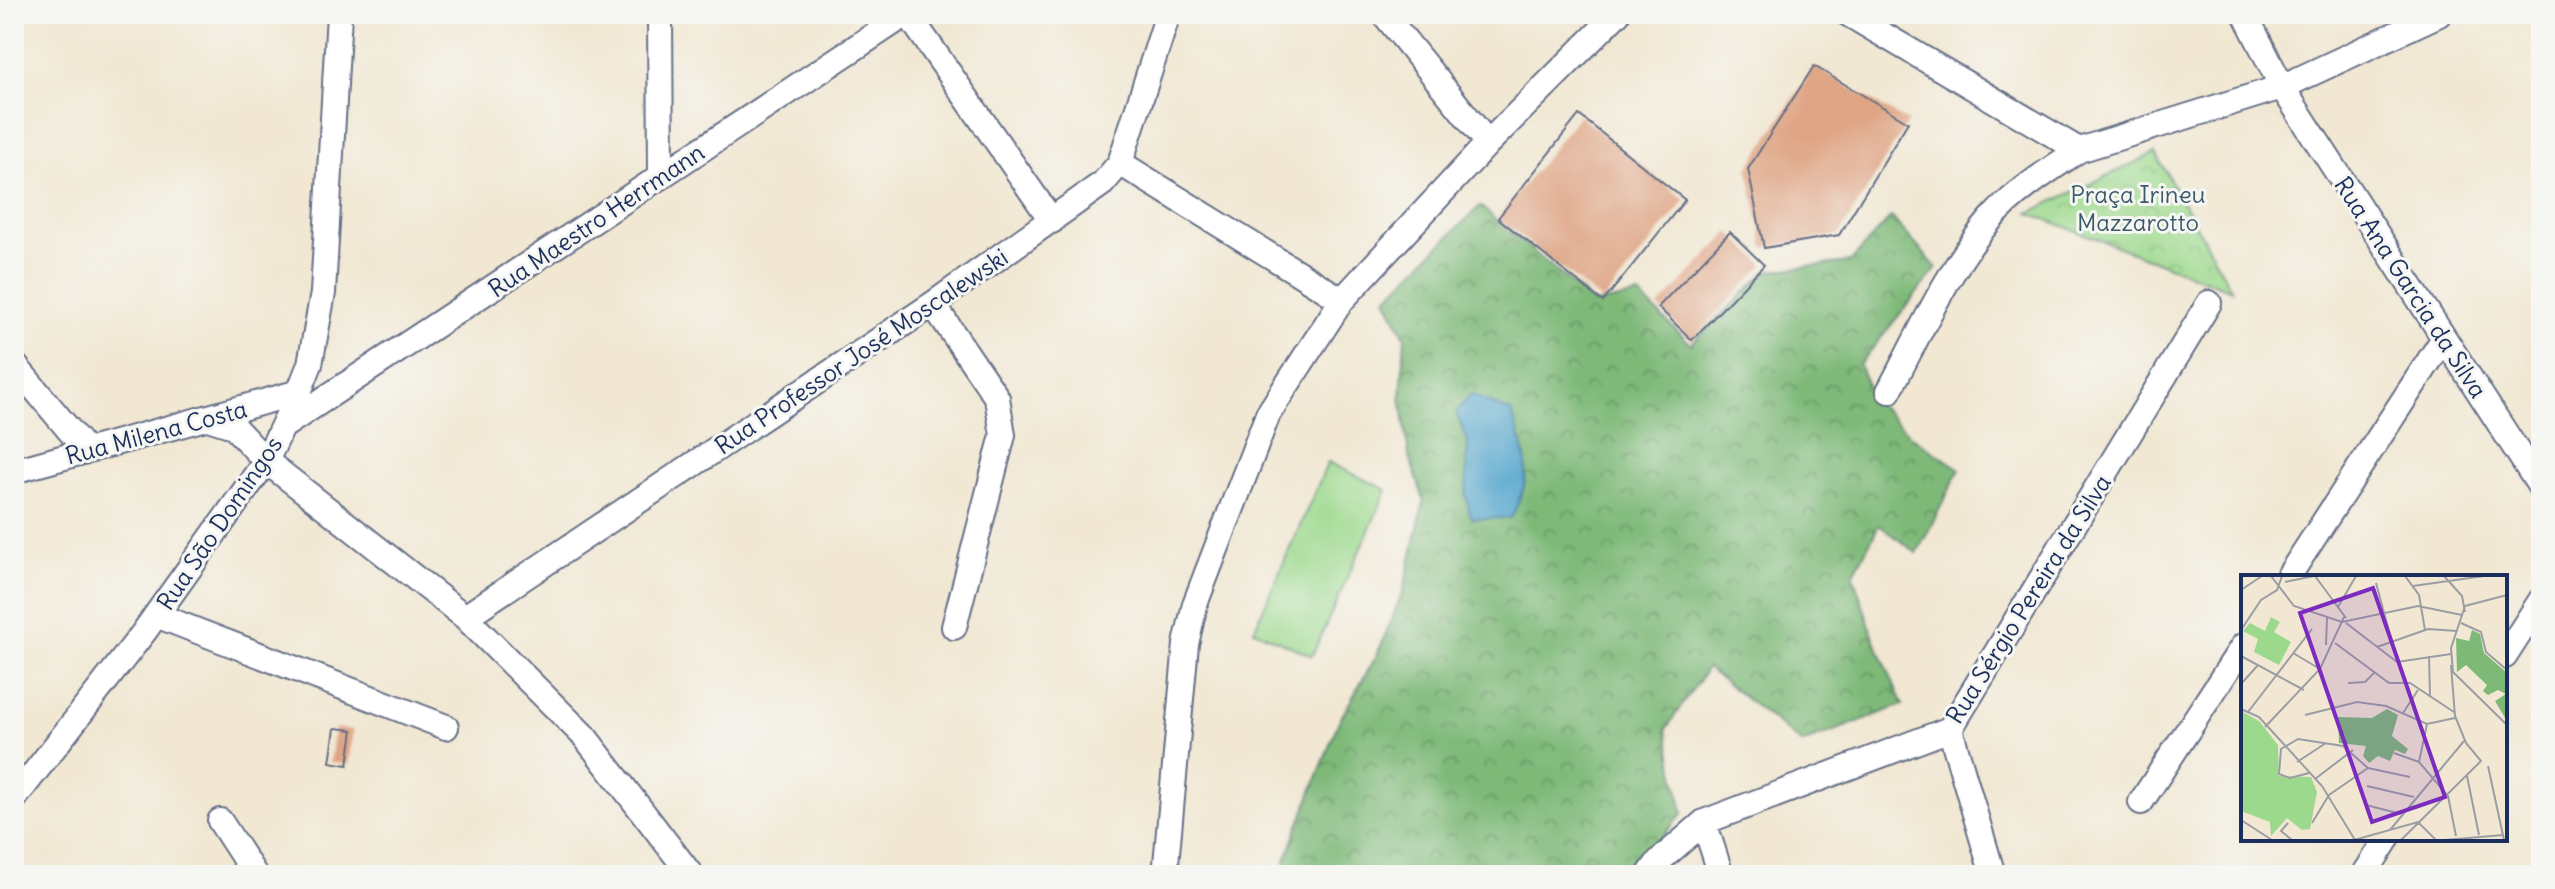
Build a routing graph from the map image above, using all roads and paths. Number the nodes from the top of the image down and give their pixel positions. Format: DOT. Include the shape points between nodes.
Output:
graph roads {
  1 [pos="339,14"];
  2 [pos="660,14"];
  3 [pos="907,14"];
  4 [pos="1168,14"];
  5 [pos="1384,14"];
  6 [pos="1617,14"];
  7 [pos="1848,14"];
  8 [pos="2245,14"];
  9 [pos="2439,14"];
  10 [pos="2282,87"];
  11 [pos="1488,143"];
  12 [pos="2079,150"];
  13 [pos="1120,163"];
  14 [pos="661,177"];
  15 [pos="1052,221"];
  16 [pos="1342,300"];
  17 [pos="2209,303"];
  18 [pos="933,304"];
  19 [pos="2444,338"];
  20 [pos="14,364"];
  21 [pos="310,364"];
  22 [pos="351,383"];
  23 [pos="1889,391"];
  24 [pos="299,392"];
  25 [pos="211,419"];
  26 [pos="285,425"];
  27 [pos="85,449"];
  28 [pos="266,461"];
  29 [pos="14,471"];
  30 [pos="2541,488"];
  31 [pos="2289,575"];
  32 [pos="2541,600"];
  33 [pos="156,615"];
  34 [pos="465,617"];
  35 [pos="954,627"];
  36 [pos="2241,649"];
  37 [pos="2507,653"];
  38 [pos="446,727"];
  39 [pos="1950,729"];
  40 [pos="14,799"];
  41 [pos="2141,802"];
  42 [pos="220,821"];
  43 [pos="1704,822"];
  44 [pos="2386,841"];
  45 [pos="255,875"];
  46 [pos="691,875"];
  47 [pos="1165,875"];
  48 [pos="1649,875"];
  49 [pos="1721,875"];
  50 [pos="1993,875"];
  51 [pos="2364,875"];
  1 -- 21 [label="street, Rua São Domingos" via="327,248"];
  2 -- 14 [label="street"];
  3 -- 14 [label="street, Rua Maestro Herrmann"];
  3 -- 15 [label="street"];
  4 -- 13 [label="street, Rua Professor José Moscalewski"];
  5 -- 11 [label="street"];
  6 -- 11 [label="street"];
  7 -- 12 [label="street"];
  8 -- 10 [label="street, Rua Ana Garcia da Silva"];
  9 -- 10 [label="street"];
  10 -- 12 [label="street"];
  10 -- 19 [label="street, Rua Ana Garcia da Silva"];
  11 -- 16 [label="street"];
  12 -- 23 [label="street" via="2032,181 1991,219 1948,281"];
  13 -- 15 [label="street, Rua Professor José Moscalewski" via="1103,183"];
  13 -- 16 [label="street"];
  14 -- 22 [label="street, Rua Maestro Herrmann"];
  15 -- 18 [label="street, Rua Professor José Moscalewski"];
  16 -- 47 [label="street" via="1268,414 1195,604 1186,644"];
  17 -- 39 [label="street, Rua Sérgio Pereira da Silva"];
  18 -- 34 [label="street, Rua Professor José Moscalewski"];
  18 -- 35 [label="street" via="997,398 1003,435"];
  19 -- 30 [label="street, Rua Ana Garcia da Silva"];
  19 -- 31 [label="street"];
  20 -- 27 [label="street"];
  21 -- 22 [label="street"];
  21 -- 24 [label="street, Rua São Domingos"];
  22 -- 26 [label="street, Rua Maestro Herrmann"];
  24 -- 25 [label="street, Rua Milena Costa"];
  24 -- 26 [label="street, Rua São Domingos"];
  25 -- 27 [label="street, Rua Milena Costa"];
  25 -- 28 [label="street" via="233,426"];
  26 -- 28 [label="street, Rua São Domingos"];
  27 -- 29 [label="street, Rua Milena Costa"];
  28 -- 33 [label="street, Rua São Domingos"];
  28 -- 34 [label="street"];
  32 -- 37 [label="street"];
  33 -- 38 [label="street"];
  33 -- 40 [label="street, Rua São Domingos"];
  34 -- 46 [label="street" via="585,737"];
  36 -- 41 [label="street"];
  39 -- 43 [label="street, Rua Sérgio Pereira da Silva"];
  39 -- 50 [label="street"];
  42 -- 45 [label="street"];
  43 -- 48 [label="street, Rua Sérgio Pereira da Silva"];
  43 -- 49 [label="street"];
  44 -- 51 [label="street"];
}
